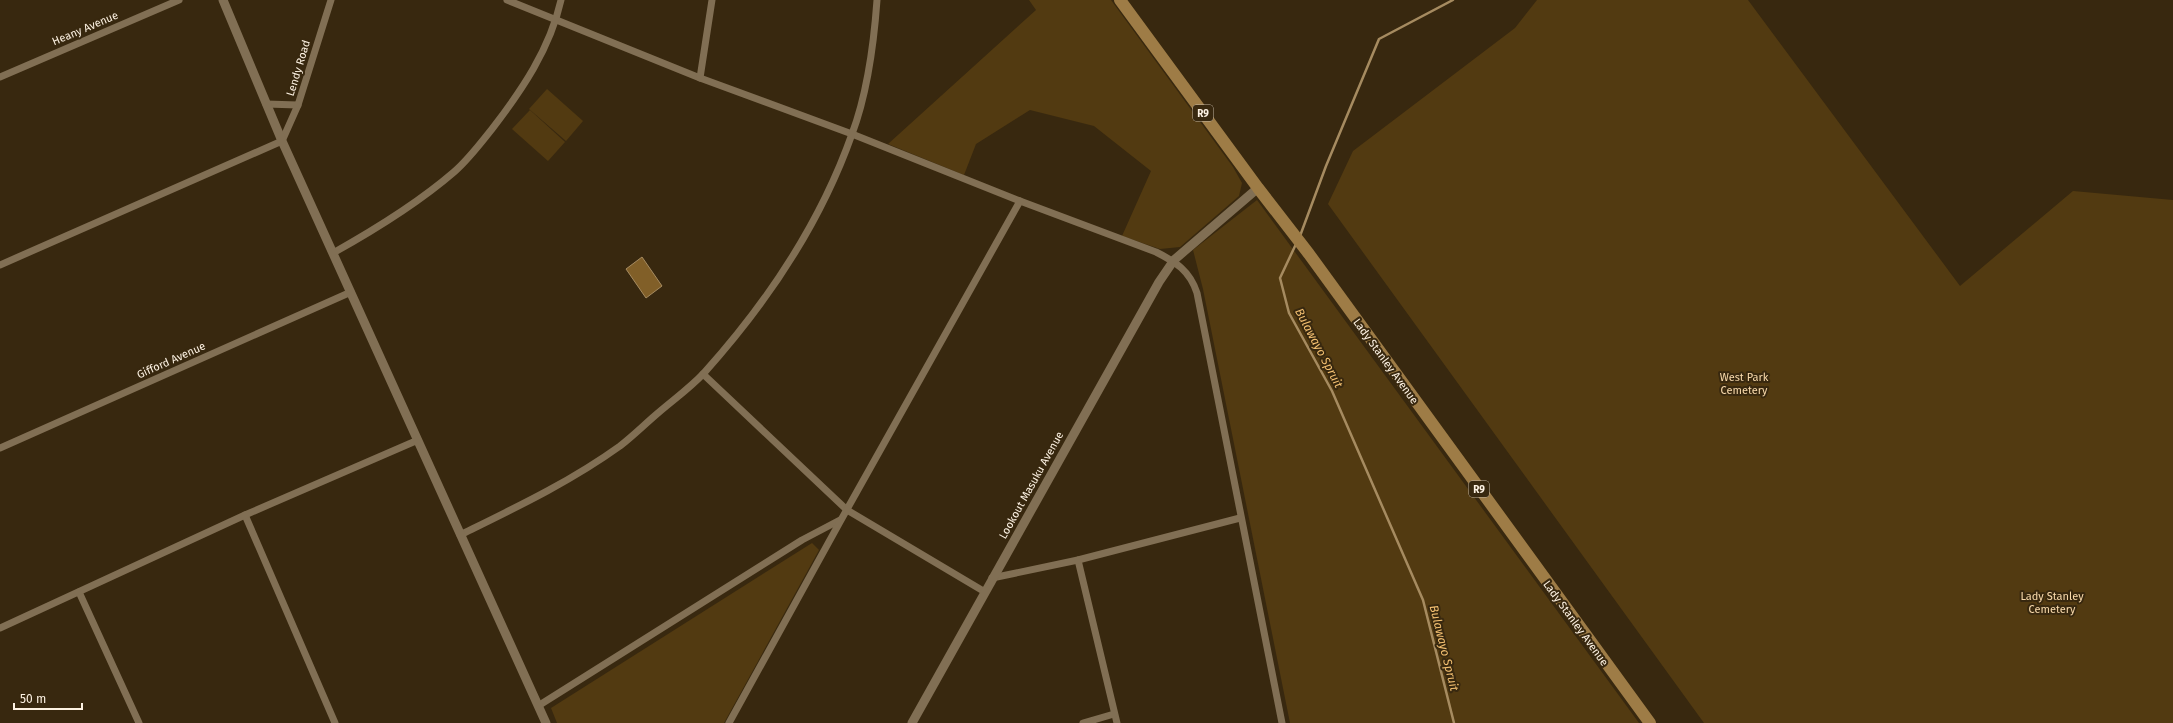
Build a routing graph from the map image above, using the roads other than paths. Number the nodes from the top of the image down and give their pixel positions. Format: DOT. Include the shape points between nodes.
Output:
graph roads {
  1 [pos="179,0"];
  2 [pos="223,0"];
  3 [pos="331,0"];
  4 [pos="507,0"];
  5 [pos="561,0"];
  6 [pos="712,0"];
  7 [pos="877,0"];
  8 [pos="1120,0"];
  9 [pos="557,19"];
  10 [pos="0,77"];
  11 [pos="700,78"];
  12 [pos="266,104"];
  13 [pos="298,106"];
  14 [pos="852,134"];
  15 [pos="282,141"];
  16 [pos="1258,188"];
  17 [pos="1020,201"];
  18 [pos="333,253"];
  19 [pos="1174,260"];
  20 [pos="0,265"];
  21 [pos="351,292"];
  22 [pos="703,374"];
  23 [pos="418,440"];
  24 [pos="0,448"];
  25 [pos="847,510"];
  26 [pos="245,515"];
  27 [pos="1240,518"];
  28 [pos="840,520"];
  29 [pos="460,535"];
  30 [pos="1078,560"];
  31 [pos="992,578"];
  32 [pos="79,592"];
  33 [pos="985,592"];
  34 [pos="0,628"];
  35 [pos="538,706"];
  36 [pos="1114,714"];
  37 [pos="139,723"];
  38 [pos="335,723"];
  39 [pos="546,723"];
  40 [pos="730,723"];
  41 [pos="912,723"];
  42 [pos="1083,723"];
  43 [pos="1117,723"];
  44 [pos="1282,723"];
  45 [pos="1650,723"];
  1 -- 10 [label="street, Heany Avenue"];
  2 -- 12 [label="street"];
  3 -- 13 [label="street, Lendy Road"];
  4 -- 9 [label="street"];
  5 -- 9 [label="street"];
  6 -- 11 [label="street"];
  7 -- 14 [label="street" via="862,101"];
  8 -- 16 [label="highway, Lady Stanley Avenue / R9"];
  9 -- 11 [label="street"];
  9 -- 18 [label="street" via="533,71 509,107 455,172 382,225"];
  11 -- 14 [label="street"];
  12 -- 13 [label="street"];
  12 -- 15 [label="street"];
  13 -- 15 [label="street, Lendy Road"];
  14 -- 17 [label="street"];
  14 -- 22 [label="street" via="817,212 793,255 760,304"];
  15 -- 18 [label="street"];
  15 -- 20 [label="street"];
  16 -- 19 [label="street, Lookout Masuku Avenue"];
  16 -- 45 [label="highway, Lady Stanley Avenue / R9" via="1309,254"];
  17 -- 19 [label="street"];
  17 -- 25 [label="street"];
  18 -- 21 [label="street"];
  19 -- 27 [label="street" via="1190,276 1197,293"];
  19 -- 31 [label="street, Lookout Masuku Avenue" via="1159,282"];
  21 -- 23 [label="street"];
  21 -- 24 [label="street, Gifford Avenue"];
  22 -- 25 [label="street"];
  22 -- 29 [label="street" via="621,445 592,465 553,488"];
  23 -- 26 [label="street"];
  23 -- 29 [label="street"];
  25 -- 28 [label="street"];
  25 -- 33 [label="street"];
  26 -- 32 [label="street"];
  26 -- 38 [label="street"];
  27 -- 30 [label="street"];
  27 -- 44 [label="street"];
  28 -- 35 [label="street" via="802,540"];
  28 -- 40 [label="street"];
  29 -- 35 [label="street"];
  30 -- 31 [label="street"];
  30 -- 36 [label="street"];
  31 -- 33 [label="street, Lookout Masuku Avenue"];
  32 -- 34 [label="street"];
  32 -- 37 [label="street"];
  33 -- 41 [label="street, Lookout Masuku Avenue"];
  35 -- 39 [label="street"];
  36 -- 42 [label="street"];
  36 -- 43 [label="street"];
}
